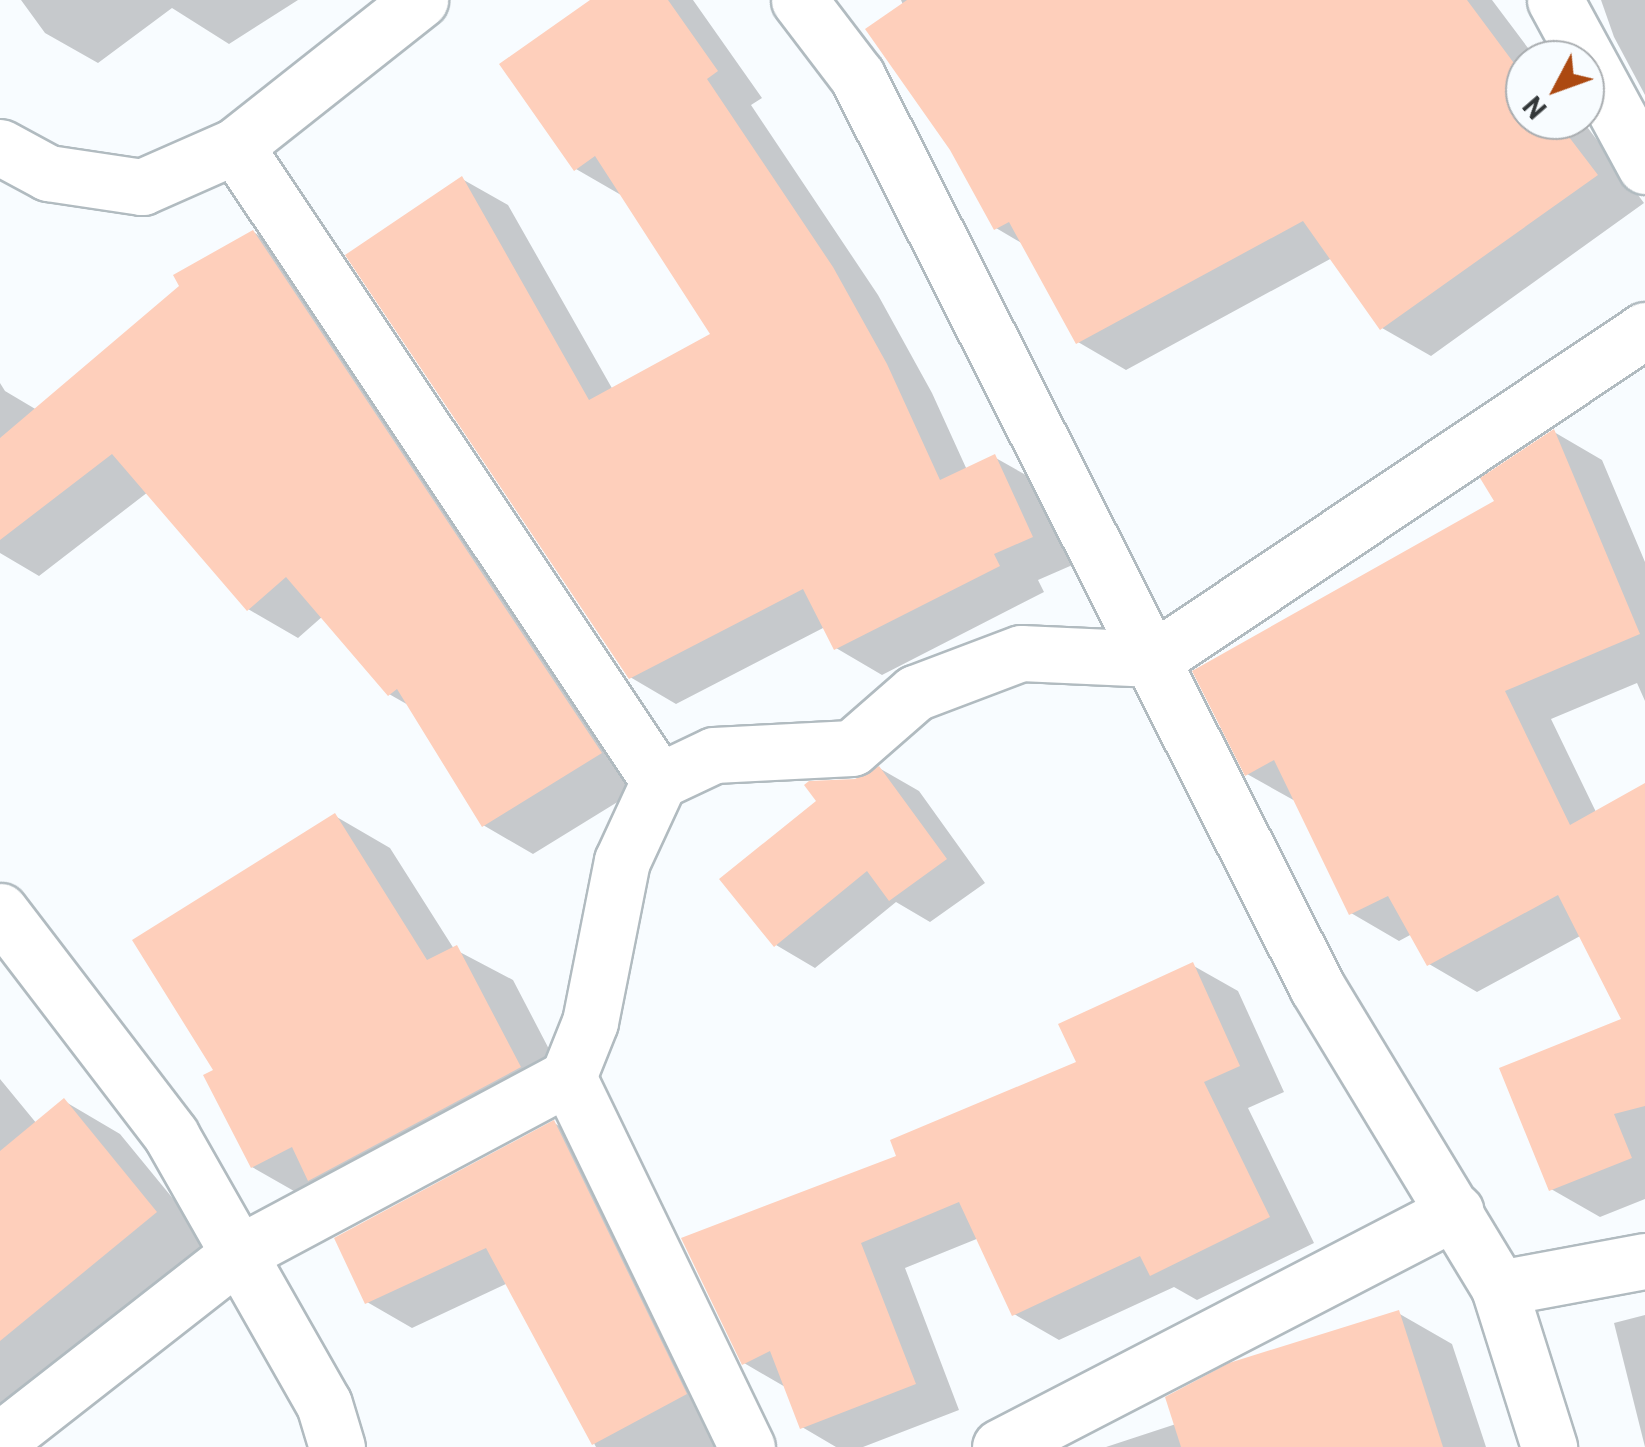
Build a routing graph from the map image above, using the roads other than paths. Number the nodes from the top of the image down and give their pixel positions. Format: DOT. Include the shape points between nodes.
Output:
graph roads {
  1 [pos="420,0"];
  2 [pos="799,0"];
  3 [pos="1555,0"];
  4 [pos="235,146"];
  5 [pos="0,148"];
  6 [pos="1645,166"];
  7 [pos="1645,330"];
  8 [pos="1154,659"];
  9 [pos="659,781"];
  10 [pos="0,911"];
  11 [pos="568,1078"];
  12 [pos="1456,1211"];
  13 [pos="239,1254"];
  14 [pos="1645,1261"];
  15 [pos="1499,1288"];
  16 [pos="0,1440"];
  17 [pos="337,1447"];
  18 [pos="747,1447"];
  19 [pos="1000,1447"];
  20 [pos="1549,1447"];
  1 -- 4 [label="street"];
  2 -- 8 [label="street" via="857,76"];
  3 -- 6 [label="street"];
  4 -- 5 [label="street" via="142,187 48,173"];
  4 -- 9 [label="street"];
  7 -- 8 [label="street"];
  8 -- 9 [label="street" via="1020,653 915,694 852,748 714,755"];
  8 -- 12 [label="street" via="1317,987"];
  9 -- 11 [label="street" via="622,861 590,1022"];
  10 -- 13 [label="street" via="171,1135"];
  11 -- 13 [label="street"];
  11 -- 18 [label="street"];
  12 -- 15 [label="street"];
  12 -- 19 [label="street"];
  13 -- 16 [label="street"];
  13 -- 17 [label="street" via="324,1404"];
  14 -- 15 [label="street"];
  15 -- 20 [label="street"];
}
